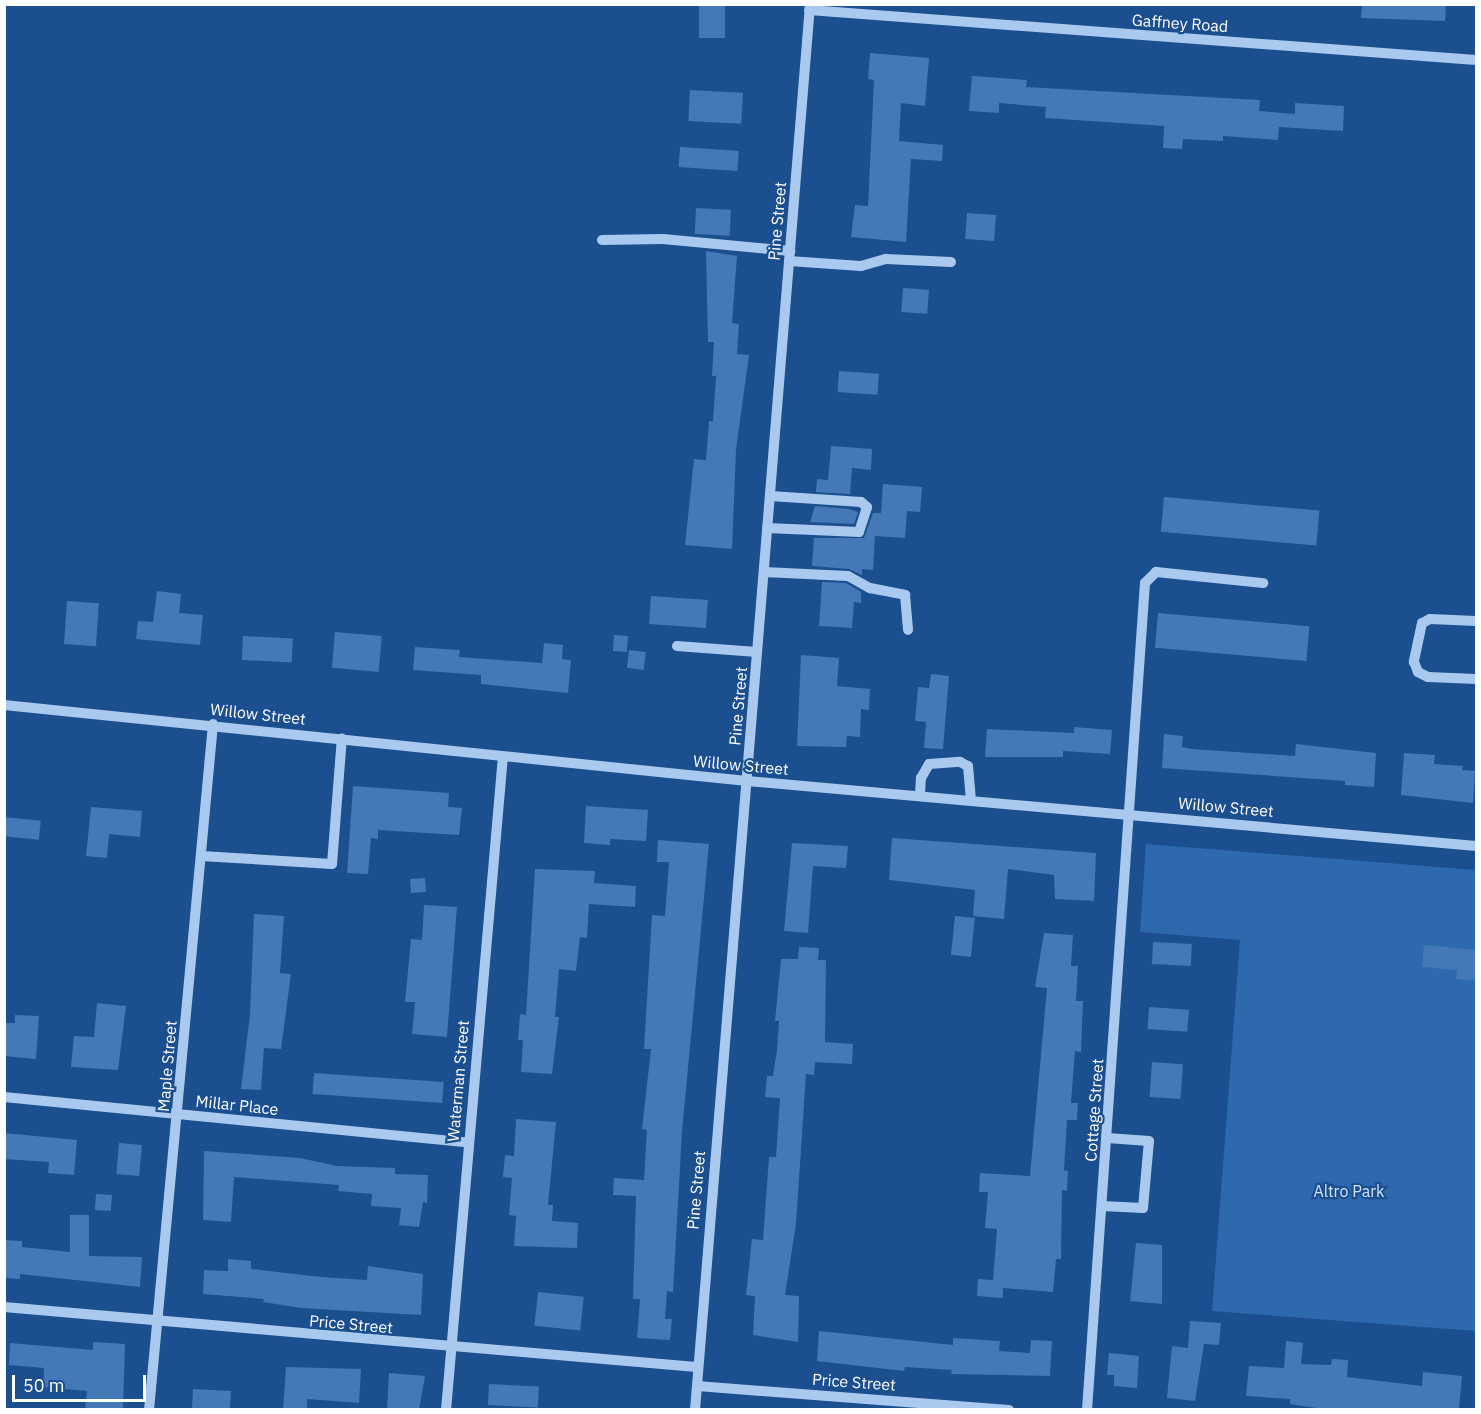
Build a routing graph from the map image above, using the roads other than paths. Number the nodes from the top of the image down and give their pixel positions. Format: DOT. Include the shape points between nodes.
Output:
graph roads {
  1 [pos="809,7"];
  2 [pos="1476,60"];
  3 [pos="602,240"];
  4 [pos="789,256"];
  5 [pos="951,262"];
  6 [pos="770,496"];
  7 [pos="767,528"];
  8 [pos="764,572"];
  9 [pos="1263,583"];
  10 [pos="1476,621"];
  11 [pos="908,630"];
  12 [pos="677,646"];
  13 [pos="757,652"];
  14 [pos="1476,679"];
  15 [pos="4,705"];
  16 [pos="213,724"];
  17 [pos="342,738"];
  18 [pos="503,756"];
  19 [pos="747,781"];
  20 [pos="920,795"];
  21 [pos="971,799"];
  22 [pos="1131,813"];
  23 [pos="1476,846"];
  24 [pos="201,856"];
  25 [pos="4,1097"];
  26 [pos="178,1114"];
  27 [pos="1107,1138"];
  28 [pos="467,1142"];
  29 [pos="1102,1206"];
  30 [pos="4,1307"];
  31 [pos="158,1323"];
  32 [pos="451,1347"];
  33 [pos="696,1366"];
  34 [pos="697,1386"];
  35 [pos="881,1404"];
  36 [pos="150,1410"];
  37 [pos="446,1410"];
  38 [pos="695,1410"];
  39 [pos="1009,1410"];
  40 [pos="1087,1410"];
  1 -- 2 [label="street, Gaffney Road"];
  1 -- 4 [label="street, Pine Street"];
  3 -- 4 [label="street" via="663,239"];
  4 -- 5 [label="street" via="861,266 886,259"];
  4 -- 6 [label="street, Pine Street"];
  6 -- 7 [label="street, Pine Street"];
  6 -- 7 [label="street" via="861,502 867,507 859,532"];
  7 -- 8 [label="street, Pine Street"];
  8 -- 11 [label="street" via="848,576 870,588 905,595"];
  8 -- 13 [label="street, Pine Street"];
  9 -- 22 [label="street, Cottage Street" via="1156,572 1145,583"];
  10 -- 14 [label="street" via="1422,622 1417,629 1414,662 1418,672 1428,677"];
  12 -- 13 [label="street"];
  13 -- 19 [label="street, Pine Street"];
  15 -- 16 [label="street, Willow Street"];
  16 -- 17 [label="street, Willow Street"];
  16 -- 24 [label="street, Maple Street"];
  17 -- 18 [label="street, Willow Street"];
  17 -- 24 [label="street" via="332,864"];
  18 -- 19 [label="street, Willow Street"];
  18 -- 28 [label="street, Waterman Street"];
  19 -- 20 [label="street, Willow Street"];
  19 -- 33 [label="street, Pine Street"];
  20 -- 21 [label="street, Willow Street"];
  20 -- 21 [label="street" via="921,778 929,764 960,762 968,766"];
  21 -- 22 [label="street, Willow Street"];
  22 -- 23 [label="street, Willow Street"];
  22 -- 27 [label="street, Cottage Street"];
  24 -- 26 [label="street, Maple Street"];
  25 -- 26 [label="street, Millar Place"];
  26 -- 28 [label="street, Millar Place"];
  26 -- 31 [label="street, Maple Street"];
  27 -- 29 [label="street, Cottage Street"];
  27 -- 29 [label="street" via="1149,1141 1143,1208"];
  28 -- 32 [label="street, Waterman Street"];
  29 -- 40 [label="street, Cottage Street"];
  30 -- 31 [label="street, Price Street"];
  31 -- 32 [label="street, Price Street"];
  31 -- 36 [label="street, Maple Street"];
  32 -- 33 [label="street, Price Street"];
  32 -- 37 [label="street, Waterman Street"];
  33 -- 34 [label="street, Pine Street"];
  34 -- 35 [label="street, Price Street"];
  34 -- 38 [label="street, Pine Street"];
  35 -- 39 [label="street, Price Street"];
}
